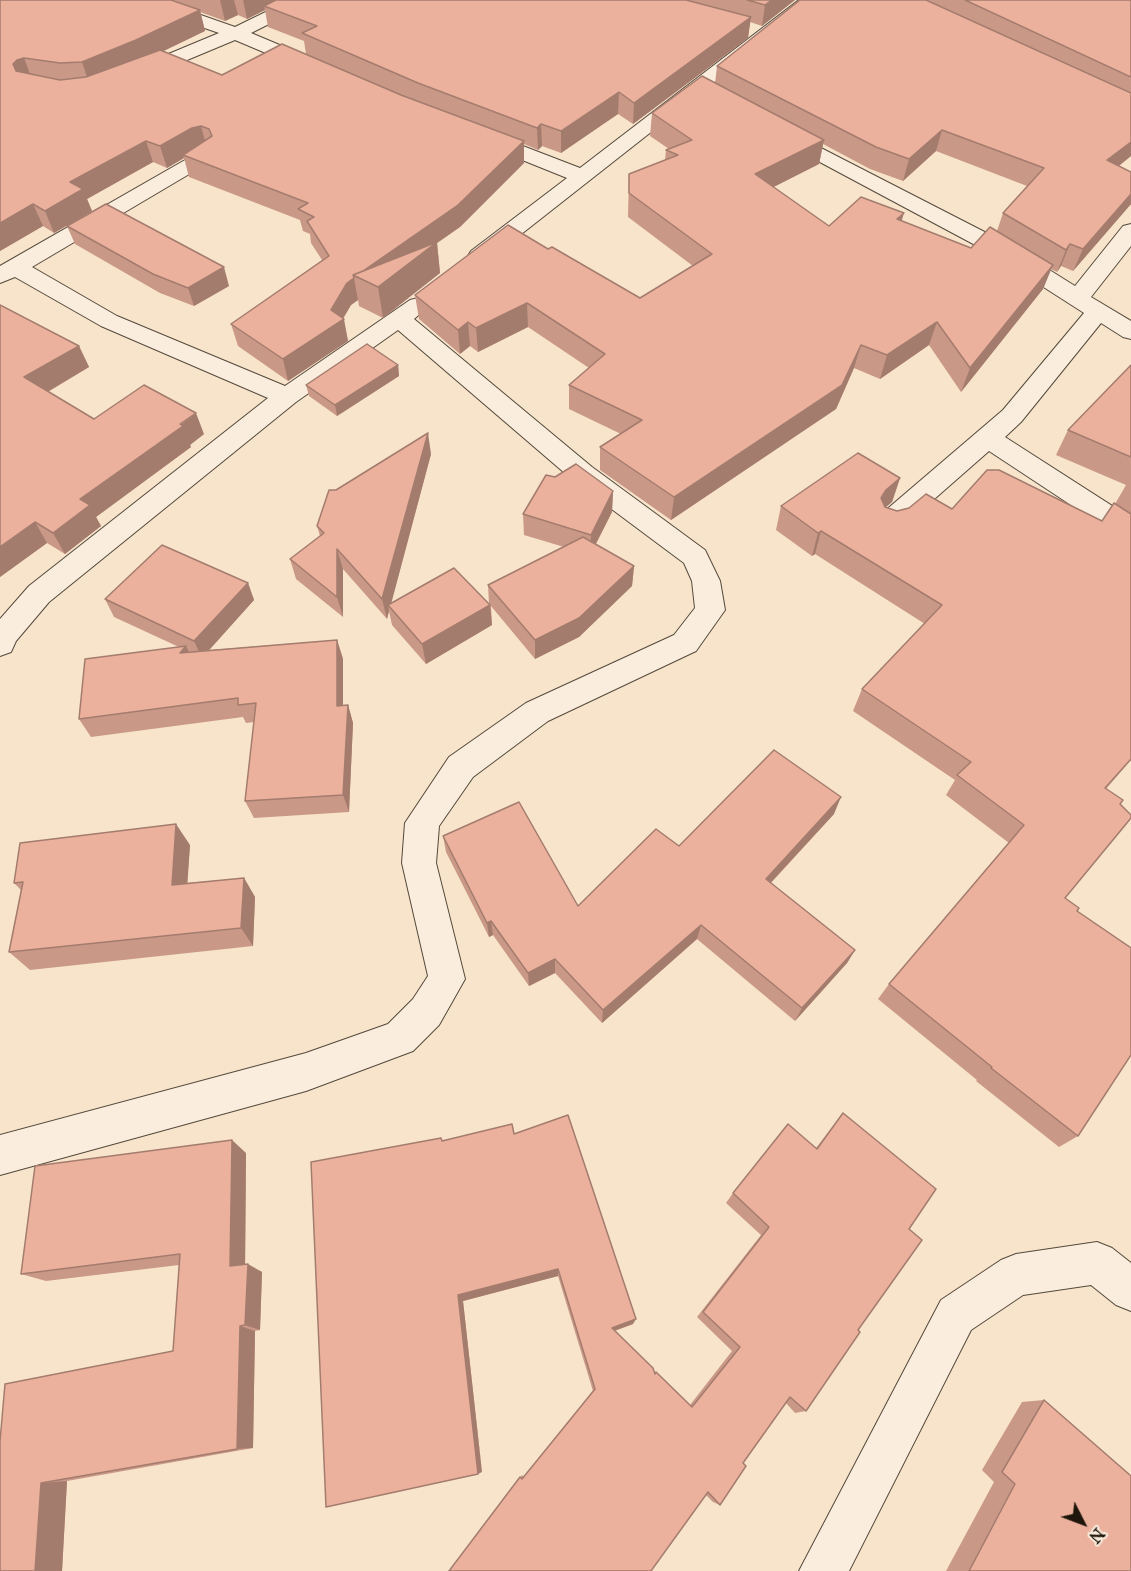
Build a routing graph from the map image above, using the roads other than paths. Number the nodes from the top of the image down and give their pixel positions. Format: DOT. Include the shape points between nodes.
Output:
graph roads {
  1 [pos="141,0"];
  2 [pos="303,0"];
  3 [pos="810,0"];
  4 [pos="235,33"];
  5 [pos="331,74"];
  6 [pos="123,80"];
  7 [pos="698,89"];
  8 [pos="718,100"];
  9 [pos="760,122"];
  10 [pos="465,131"];
  11 [pos="206,156"];
  12 [pos="581,176"];
  13 [pos="1131,231"];
  14 [pos="464,269"];
  15 [pos="7,271"];
  16 [pos="436,290"];
  17 [pos="1088,304"];
  18 [pos="400,319"];
  19 [pos="1131,332"];
  20 [pos="287,396"];
  21 [pos="988,438"];
  22 [pos="889,523"];
  23 [pos="1131,531"];
  24 [pos="0,644"];
  25 [pos="0,1155"];
  26 [pos="1131,1290"];
  27 [pos="823,1571"];
  1 -- 4 [label="street"];
  2 -- 4 [label="street"];
  3 -- 7 [label="street" via="756,32"];
  4 -- 5 [label="street"];
  4 -- 6 [label="street"];
  7 -- 8 [label="street"];
  7 -- 12 [label="street"];
  9 -- 17 [label="street" via="1000,249"];
  10 -- 12 [label="street"];
  11 -- 15 [label="street"];
  12 -- 14 [label="street"];
  13 -- 17 [label="street"];
  15 -- 20 [label="street" via="109,321"];
  16 -- 18 [label="street"];
  17 -- 19 [label="street"];
  17 -- 21 [label="street" via="1012,416"];
  18 -- 20 [label="street"];
  18 -- 25 [label="street" via="583,474 695,557 706,581 710,610 686,643 537,712 461,767 422,823 419,863 447,979 426,1012 400,1038 306,1072"];
  20 -- 24 [label="street" via="39,594"];
  21 -- 22 [label="street"];
  21 -- 23 [label="street"];
  26 -- 27 [label="street" via="1097,1263 1016,1275 956,1315"];
}
